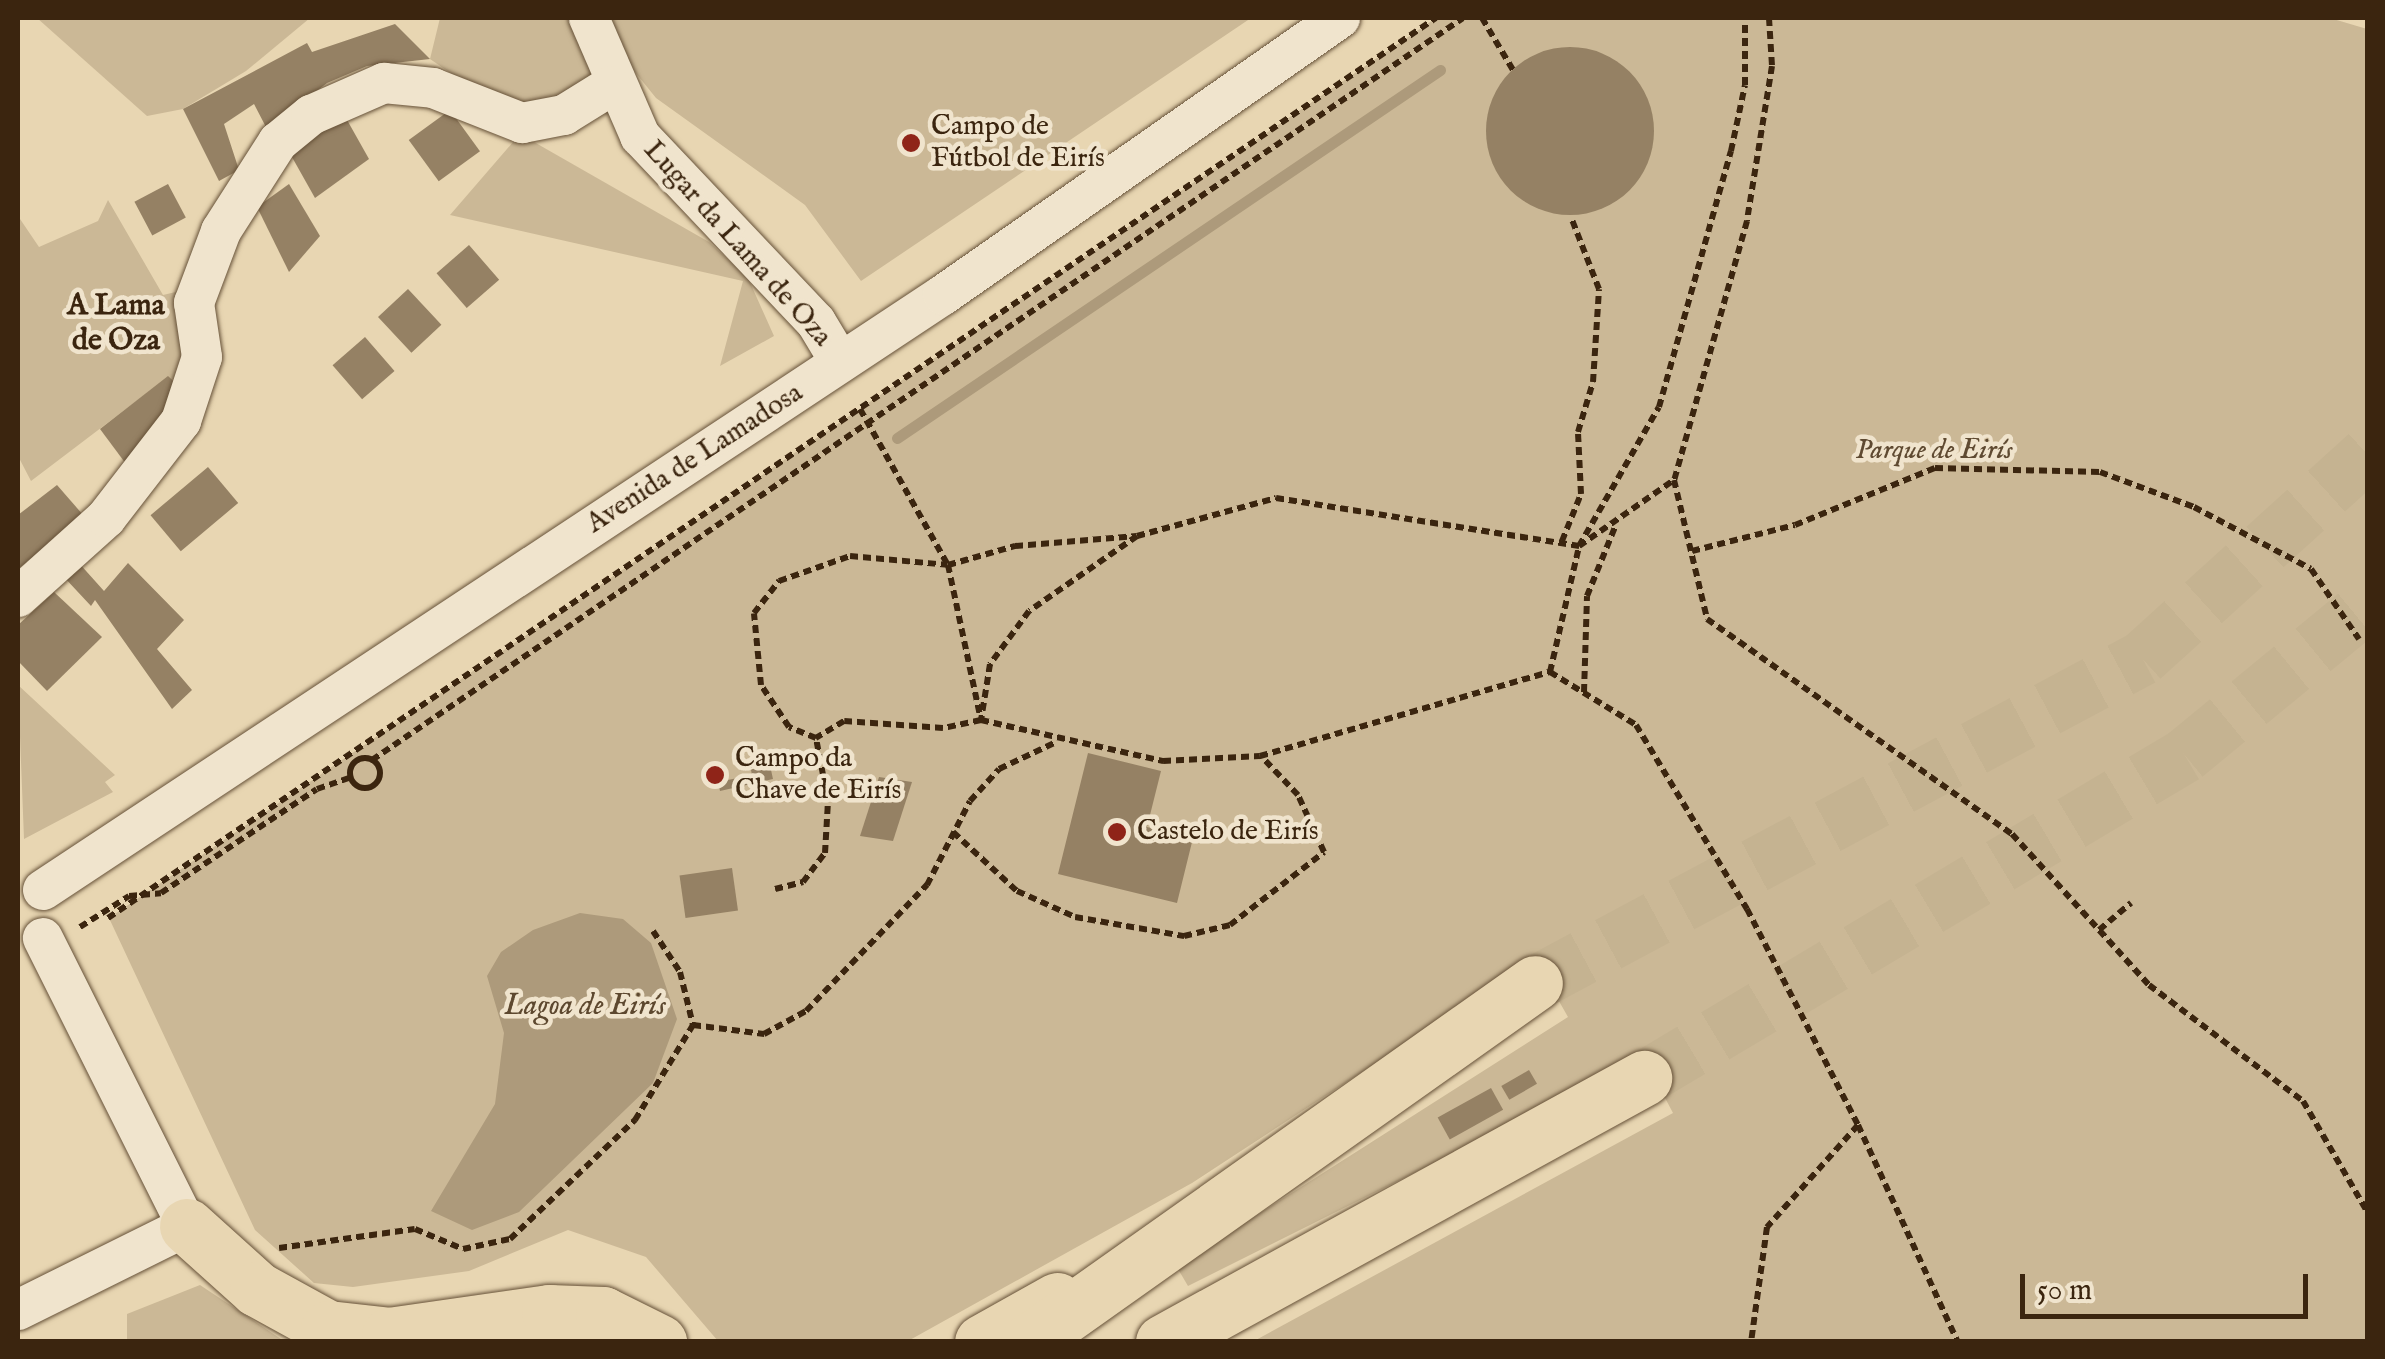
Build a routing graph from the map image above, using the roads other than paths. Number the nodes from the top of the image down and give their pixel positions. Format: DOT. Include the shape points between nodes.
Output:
graph roads {
  1 [pos="590,18"];
  2 [pos="1340,18"];
  3 [pos="611,86"];
  4 [pos="840,362"];
  5 [pos="18,598"];
  6 [pos="30,881"];
  7 [pos="37,947"];
  8 [pos="1535,983"];
  9 [pos="1644,1078"];
  10 [pos="187,1226"];
  11 [pos="18,1310"];
  12 [pos="1010,1334"];
  13 [pos="333,1335"];
  14 [pos="655,1340"];
  15 [pos="970,1342"];
  16 [pos="1164,1342"];
  1 -- 3 [label="street, Lugar da Lama de Oza"];
  2 -- 4 [label="street, Avenida de Lamadosa"];
  3 -- 4 [label="street, Lugar da Lama de Oza" via="688,196 816,322"];
  3 -- 5 [label="street" via="564,115 522,123 433,88 384,83 359,88 278,142 220,231 194,303 202,357 181,421 106,518"];
  4 -- 6 [label="street, Avenida de Lamadosa"];
  6 -- 7 [label="street"];
  7 -- 10 [label="street"];
  8 -- 12 [label="main road" via="1152,1249"];
  9 -- 16 [label="main road"];
  10 -- 11 [label="street"];
  10 -- 13 [label="main road" via="258,1289"];
  12 -- 15 [label="main road"];
  13 -- 14 [label="main road" via="446,1332 549,1312 603,1314"];
}
